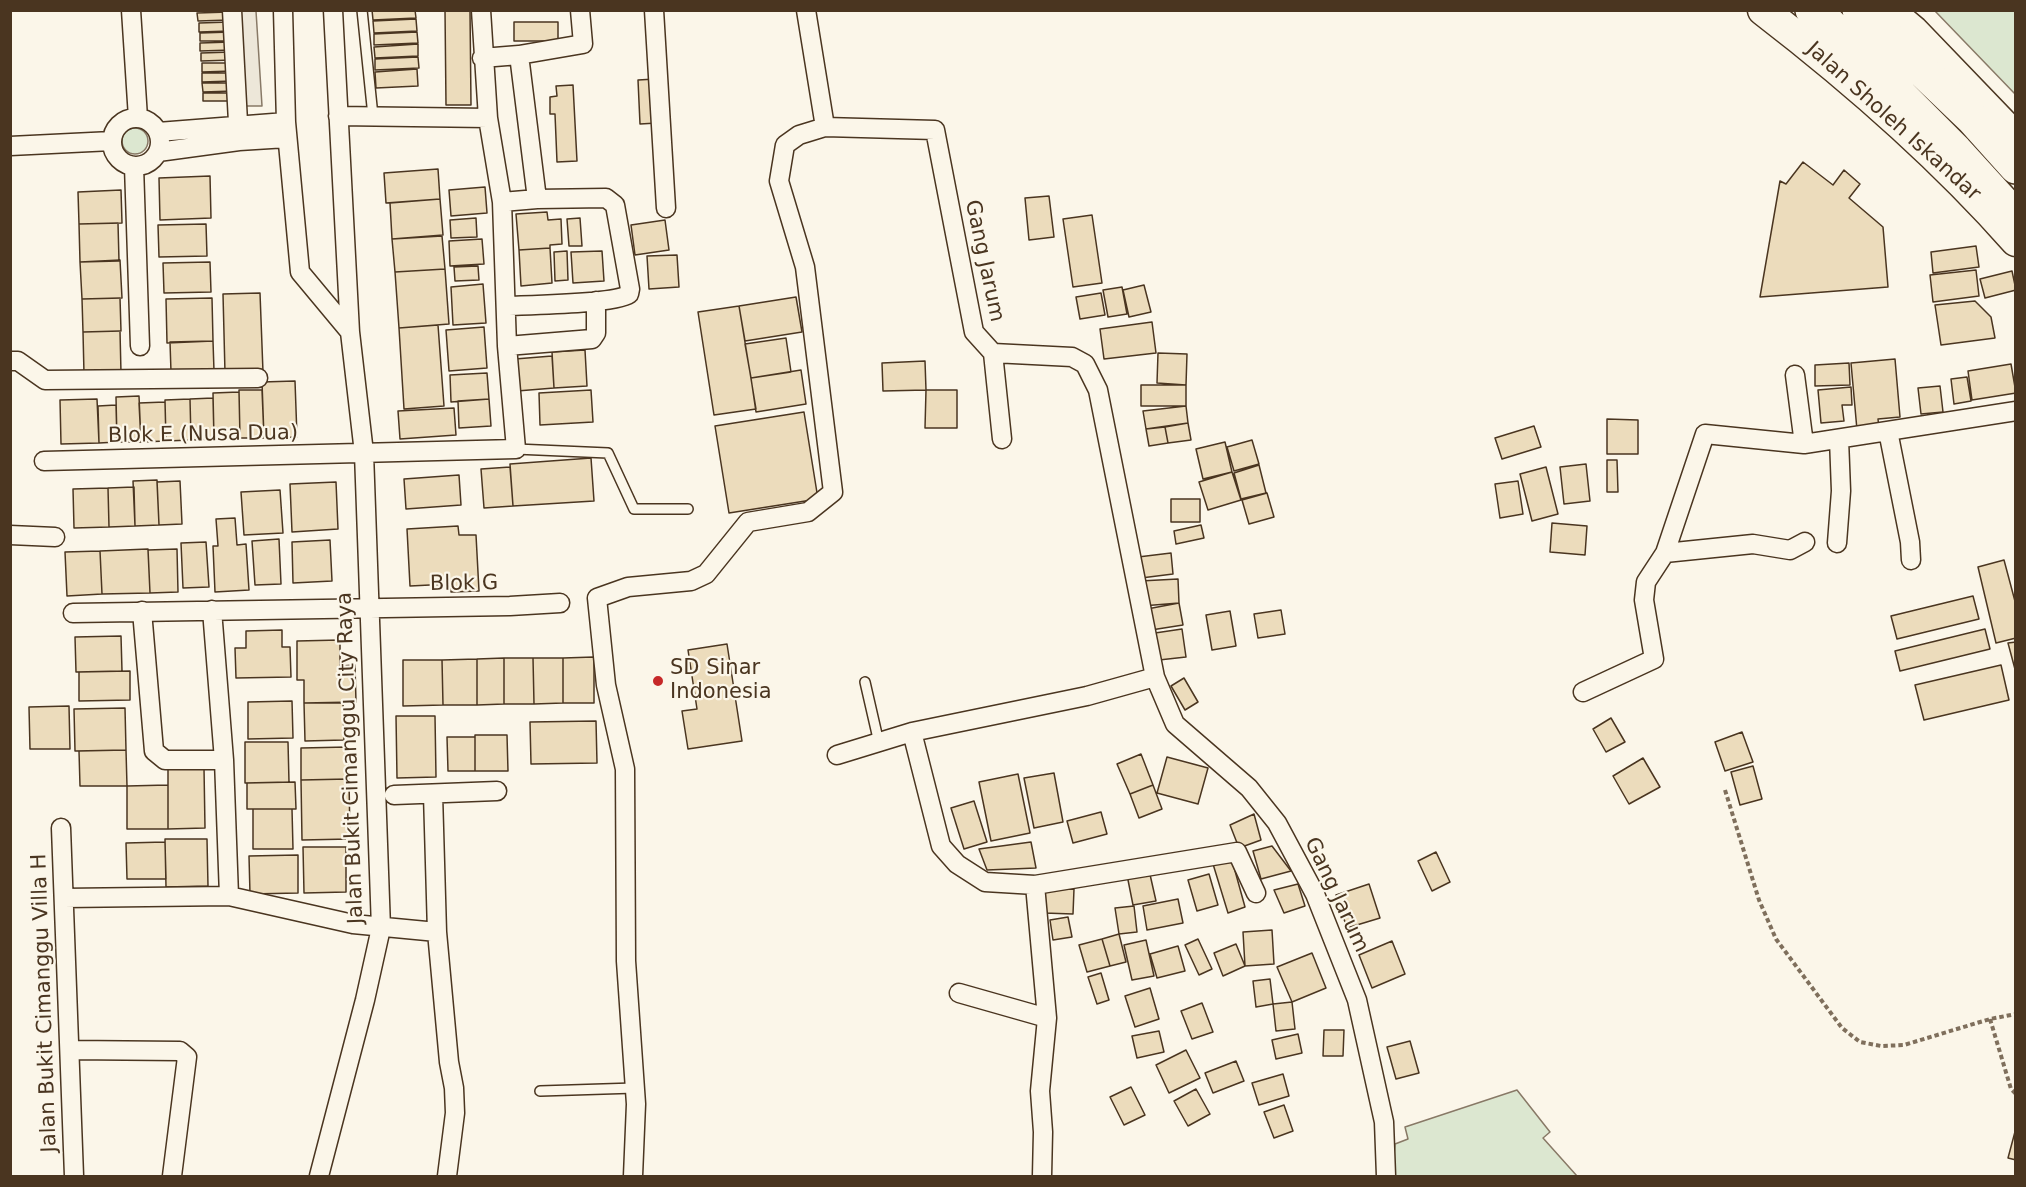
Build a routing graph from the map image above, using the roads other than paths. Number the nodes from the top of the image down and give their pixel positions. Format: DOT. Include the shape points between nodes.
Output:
graph roads {
  1 [pos="131,10"];
  2 [pos="232,10"];
  3 [pos="283,10"];
  4 [pos="333,10"];
  5 [pos="362,10"];
  6 [pos="481,10"];
  7 [pos="580,10"];
  8 [pos="654,10"];
  9 [pos="806,10"];
  10 [pos="1763,10"];
  11 [pos="1812,10"];
  12 [pos="1859,10"];
  13 [pos="1888,10"];
  14 [pos="519,55"];
  15 [pos="482,58"];
  16 [pos="338,116"];
  17 [pos="374,116"];
  18 [pos="138,118"];
  19 [pos="488,118"];
  20 [pos="825,127"];
  21 [pos="286,130"];
  22 [pos="158,132"];
  23 [pos="238,134"];
  24 [pos="2016,138"];
  25 [pos="112,141"];
  26 [pos="10,146"];
  27 [pos="158,152"];
  28 [pos="134,166"];
  29 [pos="2016,167"];
  30 [pos="537,199"];
  31 [pos="502,202"];
  32 [pos="666,208"];
  33 [pos="2016,217"];
  34 [pos="2016,241"];
  35 [pos="596,301"];
  36 [pos="507,306"];
  37 [pos="350,332"];
  38 [pos="140,346"];
  39 [pos="507,346"];
  40 [pos="993,353"];
  41 [pos="10,361"];
  42 [pos="1795,375"];
  43 [pos="258,378"];
  44 [pos="2016,411"];
  45 [pos="1888,431"];
  46 [pos="1839,438"];
  47 [pos="1002,439"];
  48 [pos="1804,444"];
  49 [pos="516,449"];
  50 [pos="364,453"];
  51 [pos="44,461"];
  52 [pos="688,509"];
  53 [pos="10,535"];
  54 [pos="55,537"];
  55 [pos="1805,542"];
  56 [pos="1837,543"];
  57 [pos="1665,554"];
  58 [pos="1911,560"];
  59 [pos="560,603"];
  60 [pos="369,608"];
  61 [pos="212,610"];
  62 [pos="142,611"];
  63 [pos="73,614"];
  64 [pos="1155,677"];
  65 [pos="865,682"];
  66 [pos="1582,692"];
  67 [pos="912,732"];
  68 [pos="879,744"];
  69 [pos="837,755"];
  70 [pos="224,760"];
  71 [pos="497,792"];
  72 [pos="433,794"];
  73 [pos="394,795"];
  74 [pos="61,828"];
  75 [pos="1035,885"];
  76 [pos="1256,892"];
  77 [pos="229,896"];
  78 [pos="64,898"];
  79 [pos="381,928"];
  80 [pos="437,932"];
  81 [pos="959,993"];
  82 [pos="1047,1018"];
  83 [pos="70,1050"];
  84 [pos="635,1088"];
  85 [pos="540,1091"];
  86 [pos="74,1176"];
  87 [pos="172,1176"];
  88 [pos="320,1176"];
  89 [pos="447,1176"];
  90 [pos="633,1176"];
  91 [pos="1042,1176"];
  92 [pos="1386,1176"];
  1 -- 18 [label="street"];
  2 -- 23 [label="street"];
  3 -- 21 [label="street"];
  4 -- 16 [label="street, Jalan Bukit Cimanggu City Raya"];
  5 -- 17 [label="lane"];
  6 -- 15 [label="street"];
  7 -- 14 [label="street" via="584,44"];
  8 -- 32 [label="street"];
  9 -- 20 [label="street"];
  10 -- 34 [label="highway, Jalan Sholeh Iskandar" via="1920,141"];
  11 -- 33 [label="highway" via="1956,151"];
  12 -- 29 [label="highway" via="1972,118"];
  13 -- 24 [label="highway"];
  14 -- 15 [label="street"];
  14 -- 30 [label="street"];
  15 -- 19 [label="street"];
  16 -- 17 [label="street"];
  16 -- 37 [label="street, Jalan Bukit Cimanggu City Raya"];
  17 -- 19 [label="street"];
  18 -- 22 [label="street"];
  18 -- 25 [label="street" via="120,124"];
  19 -- 31 [label="street"];
  20 -- 40 [label="street, Gang Jarum" via="934,130 974,332"];
  20 -- 84 [label="street" via="799,135 784,145 779,181 805,267 833,492 808,512 748,522 706,574 691,581 628,587 597,598 606,685 625,769 626,961"];
  21 -- 23 [label="street"];
  21 -- 37 [label="street" via="300,272"];
  22 -- 23 [label="street"];
  22 -- 27 [label="street"];
  23 -- 27 [label="street"];
  25 -- 26 [label="street"];
  25 -- 28 [label="street" via="118,158"];
  27 -- 28 [label="street" via="148,162"];
  28 -- 38 [label="street"];
  30 -- 31 [label="street"];
  30 -- 35 [label="street" via="606,198 615,205 629,294"];
  31 -- 36 [label="street"];
  35 -- 36 [label="street"];
  35 -- 39 [label="street" via="596,333 592,339"];
  36 -- 39 [label="street"];
  37 -- 50 [label="street, Jalan Bukit Cimanggu City Raya"];
  39 -- 49 [label="street"];
  40 -- 47 [label="street"];
  40 -- 64 [label="street, Gang Jarum" via="1072,357 1085,364 1098,390"];
  41 -- 43 [label="street" via="18,361 45,381"];
  42 -- 48 [label="street"];
  44 -- 45 [label="street"];
  45 -- 46 [label="street"];
  45 -- 58 [label="street"];
  46 -- 48 [label="street"];
  46 -- 56 [label="street" via="1841,491"];
  48 -- 57 [label="street" via="1705,434"];
  49 -- 50 [label="street, Blok E (Nusa Dua)"];
  49 -- 52 [label="lane" via="608,453 634,508"];
  50 -- 51 [label="street, Blok E (Nusa Dua)"];
  50 -- 60 [label="street, Jalan Bukit Cimanggu City Raya"];
  53 -- 54 [label="street"];
  55 -- 57 [label="street" via="1790,550 1753,544"];
  57 -- 66 [label="street" via="1646,582 1644,600 1654,659"];
  59 -- 60 [label="street, Blok G"];
  60 -- 61 [label="street, Blok G"];
  60 -- 79 [label="street, Jalan Bukit Cimanggu City Raya"];
  61 -- 62 [label="street, Blok G"];
  61 -- 70 [label="street"];
  62 -- 63 [label="street, Blok G"];
  62 -- 70 [label="street" via="154,751 165,760"];
  64 -- 67 [label="street" via="1087,696"];
  64 -- 92 [label="street, Gang Jarum" via="1175,724 1249,788 1277,823 1316,894 1357,1000 1384,1122"];
  65 -- 68 [label="lane"];
  67 -- 68 [label="street"];
  67 -- 75 [label="street" via="941,846 957,864 985,882"];
  68 -- 69 [label="street"];
  70 -- 77 [label="street"];
  71 -- 72 [label="street"];
  72 -- 73 [label="street"];
  72 -- 80 [label="street"];
  74 -- 78 [label="street, Jalan Bukit Cimanggu Villa H"];
  75 -- 76 [label="street" via="1237,852"];
  75 -- 82 [label="street"];
  77 -- 78 [label="street"];
  77 -- 79 [label="street"];
  78 -- 83 [label="street, Jalan Bukit Cimanggu Villa H"];
  79 -- 80 [label="street"];
  79 -- 88 [label="street, Jalan Bukit Cimanggu City Raya"];
  80 -- 89 [label="street" via="455,1113"];
  81 -- 82 [label="street"];
  82 -- 91 [label="street" via="1040,1091"];
  83 -- 86 [label="street, Jalan Bukit Cimanggu Villa H"];
  83 -- 87 [label="street" via="180,1051 187,1057"];
  84 -- 85 [label="lane"];
  84 -- 90 [label="street"];
}
